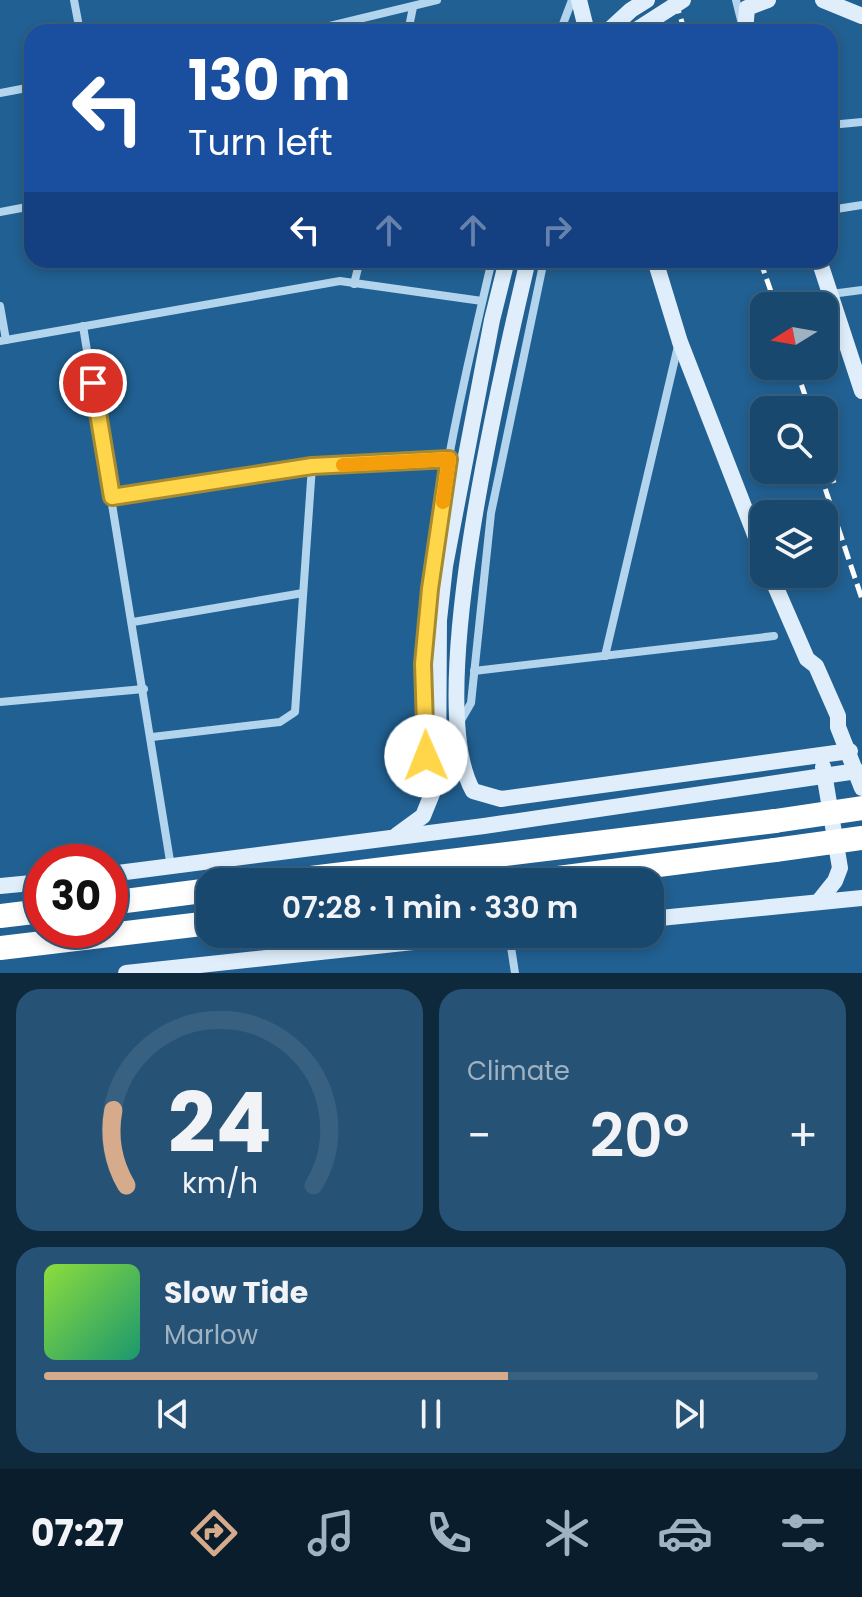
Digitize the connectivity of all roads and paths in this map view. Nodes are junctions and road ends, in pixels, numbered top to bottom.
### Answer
1 (74, 0) edge
2 (437, 0) edge
3 (572, 0) edge
4 (579, 0) edge
5 (647, 0) edge
6 (683, 0) edge
7 (736, 0) edge
8 (768, 0) edge
9 (823, 0) edge
10 (413, 7) junction
11 (862, 16) edge
12 (78, 24) edge
13 (340, 24) edge
14 (410, 24) edge
15 (563, 24) edge
16 (585, 24) edge
17 (617, 24) edge
18 (646, 24) edge
19 (743, 24) edge
20 (746, 24) edge
21 (24, 88) edge
22 (0, 93) edge
23 (862, 122) edge
24 (838, 124) edge
25 (862, 205) edge
26 (24, 208) edge
27 (838, 209) edge
28 (0, 212) edge
29 (358, 268) edge
30 (490, 268) edge
31 (505, 268) edge
32 (526, 268) edge
33 (542, 268) edge
34 (657, 268) edge
35 (822, 268) edge
36 (354, 284) junction
37 (862, 290) edge
38 (829, 292) edge
39 (838, 294) edge
40 (482, 301) junction
41 (0, 306) edge
42 (838, 319) edge
43 (83, 326) junction
44 (3, 341) edge
45 (680, 342) junction
46 (862, 391) edge
47 (449, 459) junction
48 (312, 466) junction
49 (112, 497) junction
50 (750, 522) edge
51 (776, 588) edge
52 (303, 593) junction
53 (133, 622) junction
54 (774, 636) dead end
55 (605, 656) junction
56 (474, 671) junction
57 (144, 689) junction
58 (0, 702) edge
59 (458, 725) junction
60 (152, 737) junction
61 (850, 751) junction
62 (820, 755) junction
63 (857, 771) junction
64 (825, 776) junction
65 (438, 779) junction
66 (862, 788) edge
67 (862, 808) edge
68 (393, 838) junction
69 (862, 838) edge
70 (171, 868) junction
71 (392, 868) edge
72 (636, 868) edge
73 (128, 872) edge
74 (24, 884) edge
75 (0, 886) edge
76 (196, 892) edge
77 (862, 898) edge
78 (128, 901) edge
79 (819, 901) junction
80 (24, 913) edge
81 (0, 916) edge
82 (664, 918) edge
83 (196, 925) edge
84 (0, 948) edge
85 (374, 948) edge
86 (511, 948) edge
87 (212, 968) edge
88 (126, 973) edge
89 (515, 973) edge

1 - 12 street
2 - 10 street
3 - 15 street
4 - 16 street
5 - 17 street
6 - 18 street, bridge
7 - 19 street
8 - 20 street
9 - 11 street
10 - 13 street
10 - 14 street
21 - 22 street
23 - 24 street
25 - 27 street
26 - 28 street
29 - 36 street
30 - 40 street
31 - 65 street
32 - 59 street
33 - 56 street
34 - 45 street
35 - 38 street
36 - 40 street
36 - 43 street
37 - 39 street
40 - 47 street
41 - 44 street
42 - 46 street
43 - 44 street
43 - 49 street
45 - 50 street
45 - 55 street
47 - 48 street
47 - 65 street
48 - 49 street
48 - 52 street
49 - 53 street
51 - 61 street
52 - 53 street
52 - 60 street
53 - 57 street
54 - 55 street
55 - 56 street
56 - 59 street
57 - 58 street
57 - 60 street
59 - 62 street
60 - 70 street
61 - 62 street
61 - 63 street
62 - 64 street
63 - 64 street
63 - 66 street
64 - 68 street
64 - 79 street
65 - 68 street
67 - 71 highway, bridge
68 - 70 street
69 - 72 highway, bridge
70 - 73 street
74 - 75 street
76 - 78 highway
77 - 79 street
79 - 82 street
80 - 81 highway
83 - 84 highway
85 - 87 street
86 - 89 street
87 - 88 street

